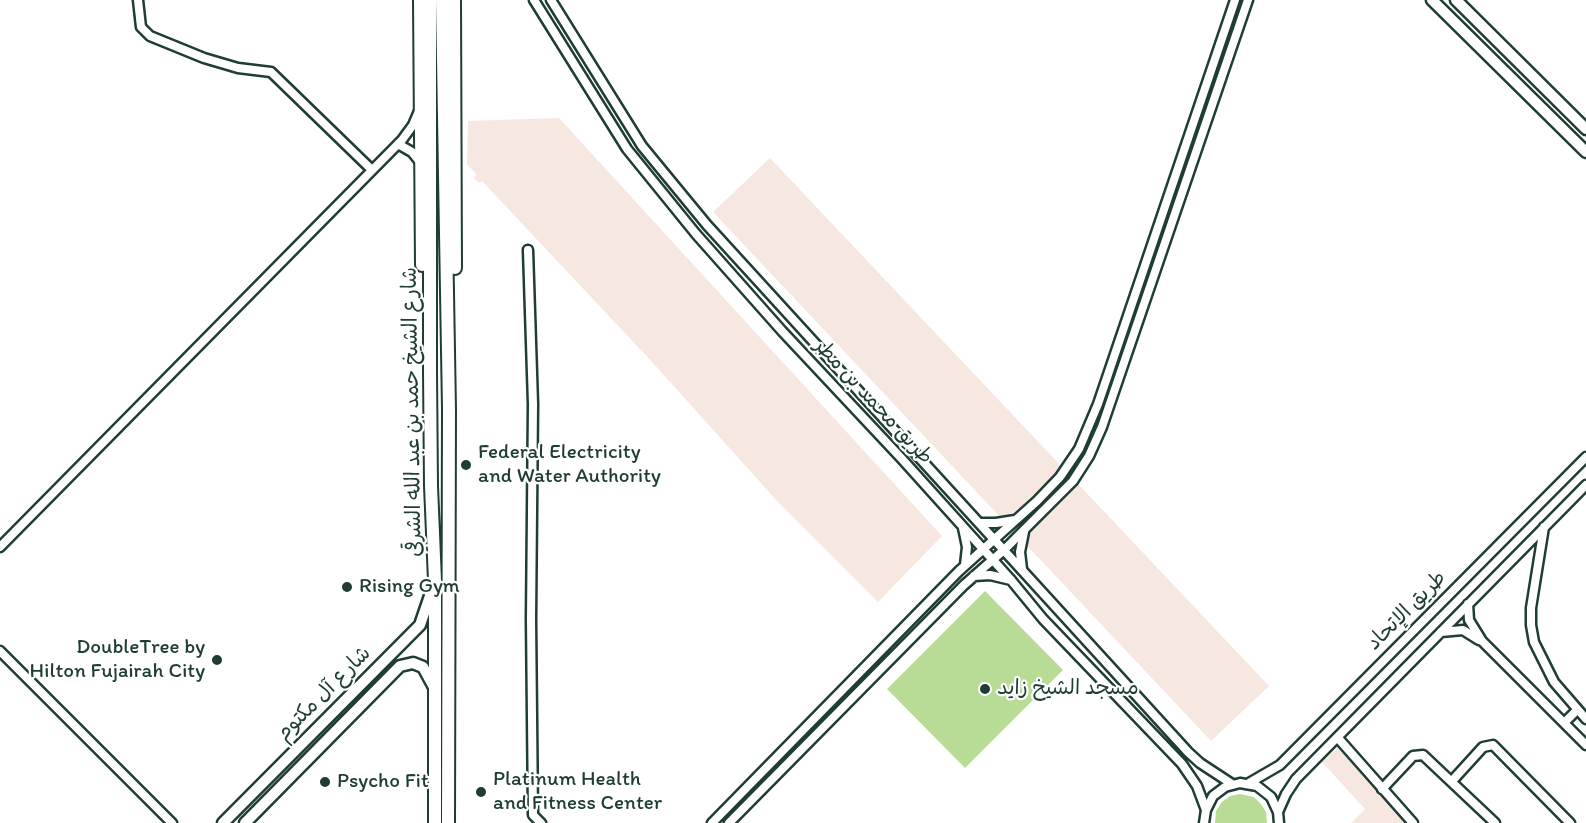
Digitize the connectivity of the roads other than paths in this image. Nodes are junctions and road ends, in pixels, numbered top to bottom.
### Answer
1 (138, 0) edge
2 (420, 0) edge
3 (430, 0) edge
4 (442, 0) edge
5 (454, 0) edge
6 (459, 0) edge
7 (534, 0) edge
8 (551, 0) edge
9 (1235, 0) edge
10 (1248, 0) edge
11 (1432, 0) edge
12 (1456, 0) edge
13 (454, 22) junction
14 (420, 106) junction
15 (1586, 129) edge
16 (398, 144) junction
17 (1586, 152) edge
18 (420, 163) junction
19 (372, 170) junction
20 (528, 250) dead end
21 (430, 371) junction
22 (449, 409) junction
23 (1586, 457) edge
24 (1586, 485) edge
25 (1018, 519) junction
26 (980, 523) junction
27 (963, 527) junction
28 (1544, 527) junction
29 (1026, 528) junction
30 (995, 539) junction
31 (0, 547) edge
32 (1005, 549) junction
33 (983, 550) junction
34 (1519, 553) junction
35 (993, 560) junction
36 (1539, 560) junction
37 (965, 566) junction
38 (1022, 570) junction
39 (974, 576) junction
40 (1011, 580) junction
41 (435, 581) junction
42 (1468, 604) junction
43 (1441, 632) junction
44 (895, 637) junction
45 (1482, 641) junction
46 (899, 650) junction
47 (0, 651) edge
48 (377, 669) junction
49 (382, 683) junction
50 (436, 690) junction
51 (1577, 710) junction
52 (1586, 718) edge
53 (1564, 723) junction
54 (1338, 738) junction
55 (1586, 745) edge
56 (785, 748) junction
57 (787, 764) junction
58 (1452, 781) junction
59 (1249, 783) junction
60 (1232, 784) junction
61 (1382, 789) junction
62 (1206, 810) junction
63 (1278, 812) junction
64 (172, 823) edge
65 (223, 823) edge
66 (245, 823) edge
67 (435, 823) edge
68 (448, 823) edge
69 (541, 823) edge
70 (712, 823) edge
71 (729, 823) edge
72 (1204, 823) edge
73 (1278, 823) edge
74 (1413, 823) edge
75 (1495, 823) edge
76 (1570, 823) edge

1 - 19 street
2 - 14 highway
3 - 21 highway, شارع الشيخ حمد بن عبد الله الشرقي
4 - 22 highway, شارع الشيخ حمد بن عبد الله الشرقي
5 - 13 highway
6 - 13 highway
7 - 27 street, طريق محمد بن مطر
8 - 26 street, طريق محمد بن مطر
9 - 25 street
10 - 29 street
11 - 17 main road
12 - 15 main road
13 - 22 highway
14 - 16 street
14 - 18 highway
16 - 18 street
16 - 19 street
18 - 21 highway
19 - 31 street
20 - 69 street
21 - 41 highway, شارع الشيخ حمد بن عبد الله الشرقي
22 - 68 highway, شارع الشيخ حمد بن عبد الله الشرقي
23 - 59 street, طريق اﻹتحاد
24 - 28 street, طريق اﻹتحاد
25 - 26 street
25 - 30 street
26 - 30 street, طريق محمد بن مطر
27 - 33 street, طريق محمد بن مطر
27 - 37 street
28 - 34 street, طريق اﻹتحاد
28 - 36 street
29 - 32 street
29 - 38 street
30 - 32 street, طريق محمد بن مطر
30 - 33 street
32 - 35 street
32 - 38 street, طريق محمد بن مطر
33 - 35 street, طريق محمد بن مطر
33 - 37 street
34 - 36 street
34 - 42 street, طريق اﻹتحاد
35 - 39 street
35 - 40 street, طريق محمد بن مطر
36 - 51 street
37 - 44 street
38 - 60 street, طريق محمد بن مطر
39 - 40 street
39 - 46 street
40 - 62 street, طريق محمد بن مطر
41 - 48 main road, شارع آل مكتوم
41 - 50 highway, شارع الشيخ حمد بن عبد الله الشرقي
42 - 43 street, طريق اﻹتحاد
42 - 45 street
43 - 45 street
43 - 54 street, طريق اﻹتحاد
44 - 46 street
44 - 56 street
45 - 53 street
46 - 57 street
47 - 64 street
48 - 49 main road
48 - 65 main road, شارع آل مكتوم
49 - 50 main road, شارع آل مكتوم
49 - 66 main road, شارع آل مكتوم
50 - 67 highway, شارع الشيخ حمد بن عبد الله الشرقي
51 - 52 street
51 - 53 street
53 - 55 street
54 - 61 street
54 - 63 street, طريق اﻹتحاد
56 - 57 street
56 - 70 street
57 - 71 street
58 - 61 street
58 - 75 street
58 - 76 street
59 - 60 street
59 - 63 street
60 - 62 street
61 - 74 street
62 - 72 street
63 - 73 street

